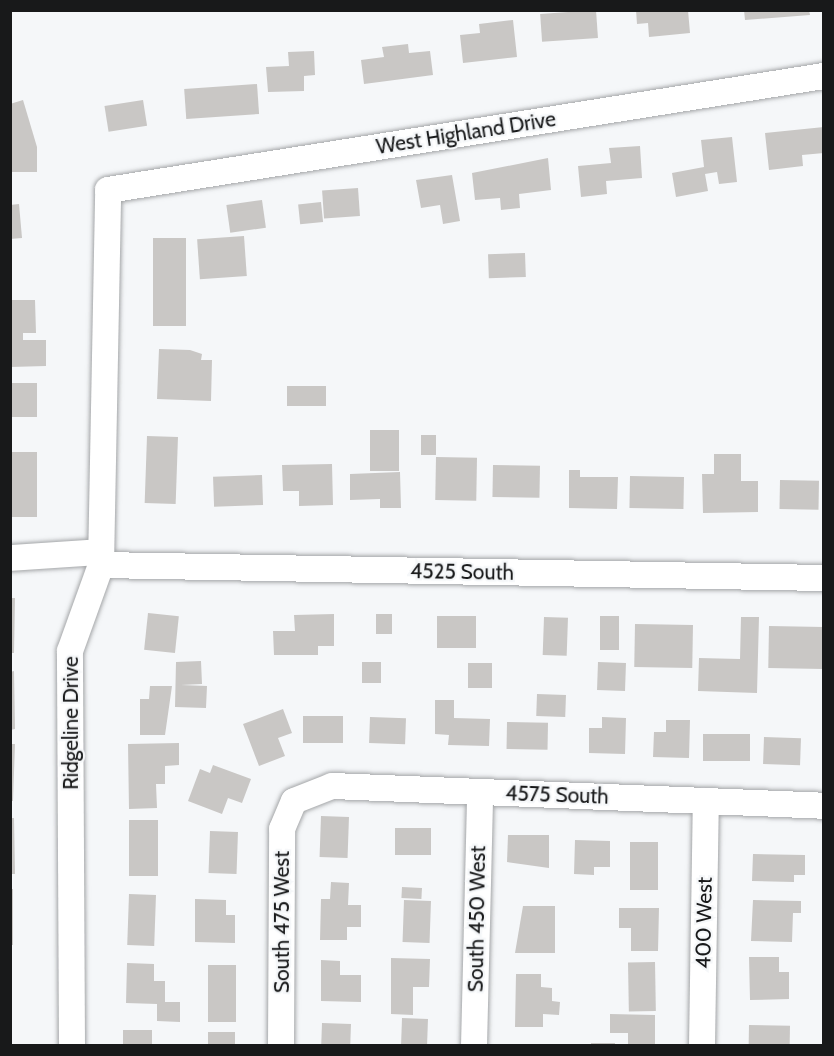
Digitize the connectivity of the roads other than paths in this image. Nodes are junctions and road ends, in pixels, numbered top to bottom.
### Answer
1 (824, 76) edge
2 (108, 190) joint
3 (10, 558) edge
4 (101, 559) junction
5 (824, 578) edge
6 (480, 792) junction
7 (294, 801) joint
8 (706, 801) junction
9 (824, 806) edge
10 (72, 1046) edge
11 (281, 1046) edge
12 (474, 1046) edge
13 (702, 1046) edge

1 - 2 street, West Highland Drive
2 - 4 street, Ridgeline Drive
3 - 4 street, 4525 South
4 - 5 street, 4525 South
4 - 10 street, Ridgeline Drive
6 - 7 street, 4575 South
6 - 8 street, 4575 South
6 - 12 street, South 450 West
7 - 11 street, South 475 West
8 - 9 street, 4575 South
8 - 13 street, 400 West

